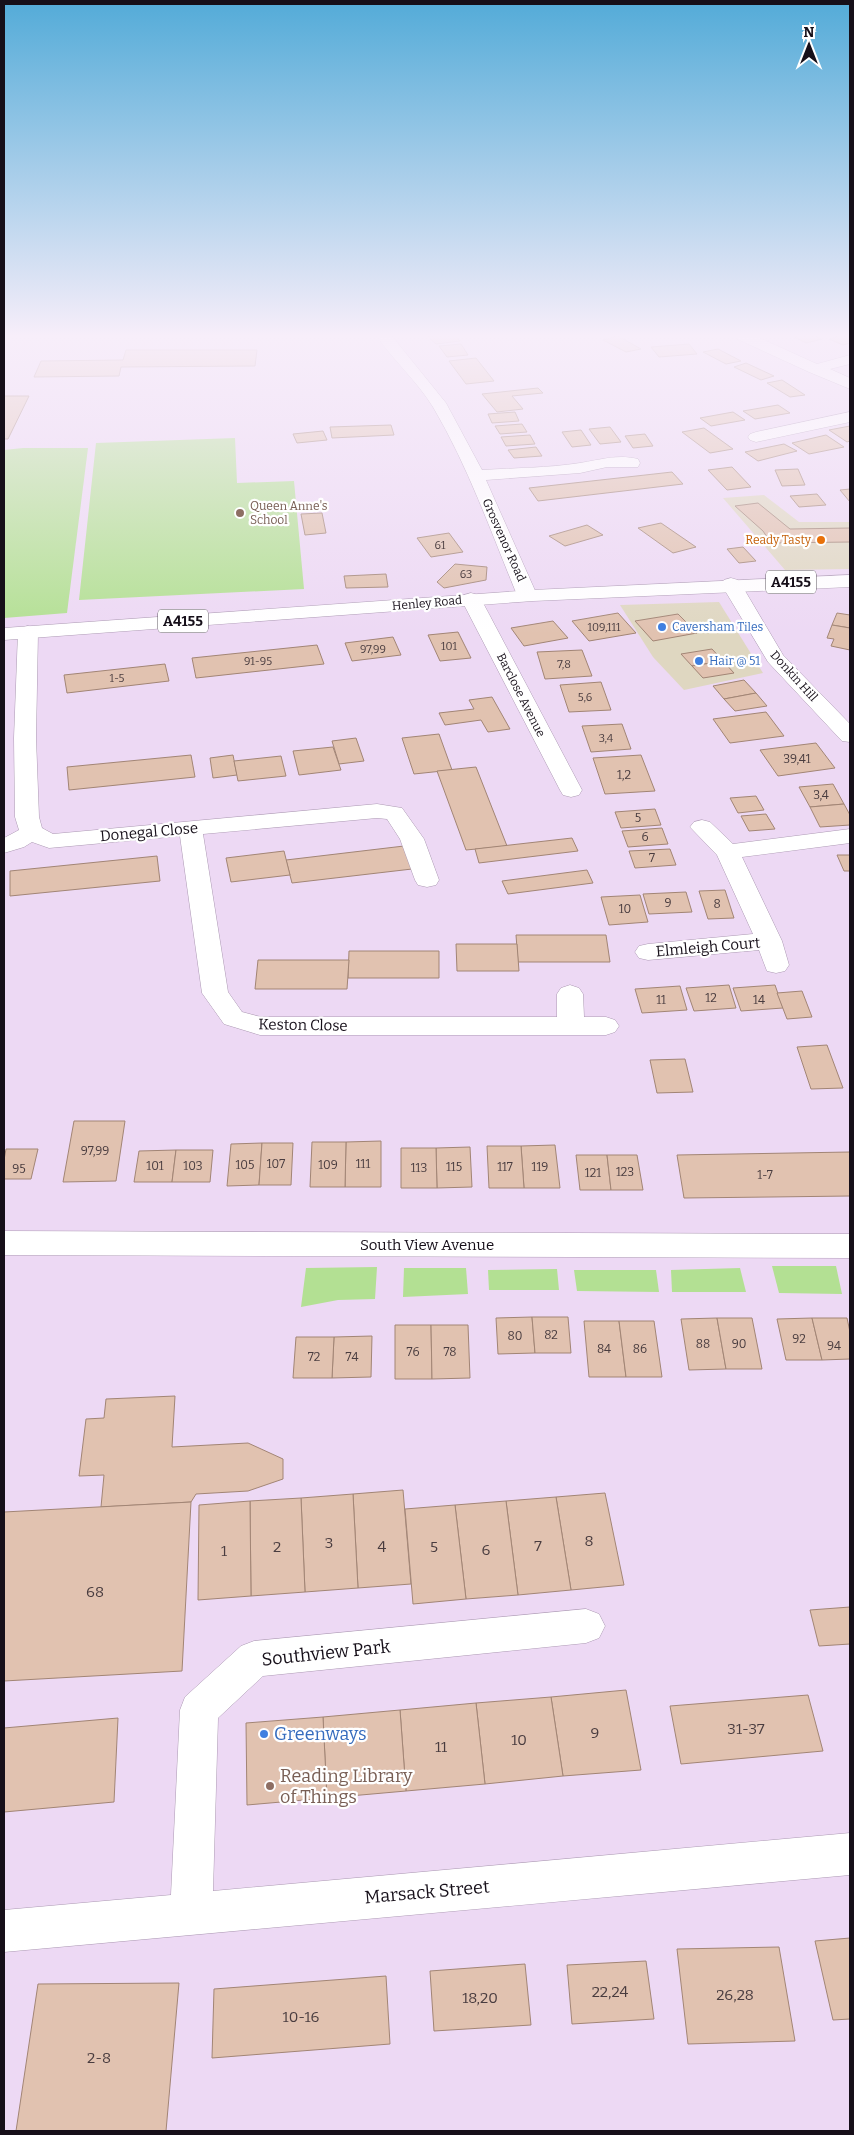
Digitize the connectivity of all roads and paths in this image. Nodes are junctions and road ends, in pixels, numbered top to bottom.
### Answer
1 (454, 435) edge
2 (768, 435) edge
3 (756, 437) dead end
4 (632, 462) dead end
5 (476, 476) junction
6 (850, 581) edge
7 (731, 584) junction
8 (527, 595) junction
9 (471, 599) junction
10 (28, 632) junction
11 (4, 634) edge
12 (850, 736) edge
13 (571, 790) dead end
14 (702, 827) dead end
15 (190, 828) junction
16 (30, 832) junction
17 (850, 836) edge
18 (4, 846) edge
19 (728, 852) junction
20 (427, 880) dead end
21 (648, 952) dead end
22 (570, 994) dead end
23 (571, 1026) junction
24 (606, 1026) dead end
25 (4, 1243) edge
26 (850, 1246) edge
27 (586, 1626) dead end
28 (850, 1854) edge
29 (191, 1914) junction
30 (4, 1931) edge

1 - 5 street, Grosvenor Road
2 - 3 street
4 - 5 street
5 - 8 street, Grosvenor Road
6 - 7 street, Henley Road / A4155
7 - 8 street, Henley Road / A4155
7 - 12 street, Donkin Hill
8 - 9 street, Henley Road / A4155
9 - 10 street, Henley Road / A4155
9 - 13 street, Barclose Avenue
10 - 11 street, Henley Road / A4155
10 - 16 street
14 - 19 street, Elmleigh Court
15 - 16 street, Donegal Close
15 - 20 street, Donegal Close
15 - 23 street, Keston Close
16 - 18 street
17 - 19 street
19 - 21 street, Elmleigh Court
22 - 23 street
23 - 24 street, Keston Close
25 - 26 street, South View Avenue
27 - 29 street, Southview Park
28 - 29 street, Marsack Street
29 - 30 street, Marsack Street

